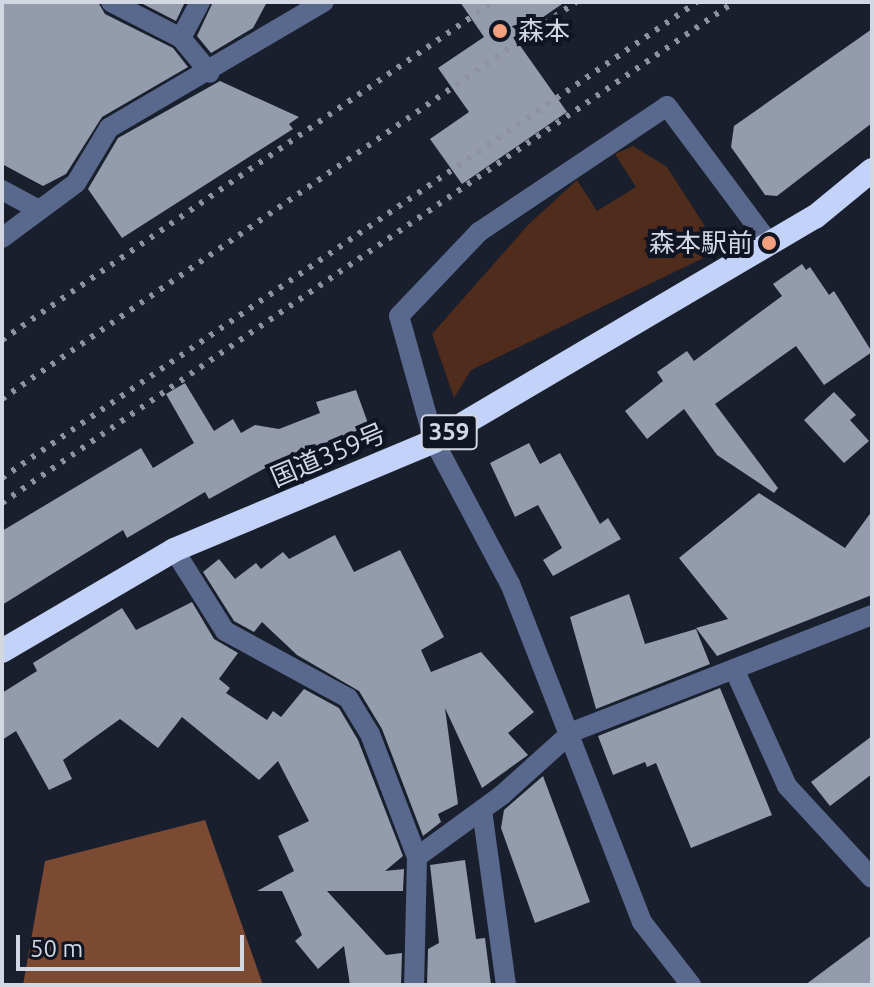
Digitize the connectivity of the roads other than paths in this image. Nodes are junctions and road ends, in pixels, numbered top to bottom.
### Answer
1 (111, 2) edge
2 (200, 2) edge
3 (324, 2) edge
4 (181, 38) junction
5 (210, 73) junction
6 (872, 170) edge
7 (2, 190) edge
8 (39, 210) junction
9 (2, 238) edge
10 (769, 243) junction
11 (434, 441) junction
12 (174, 550) junction
13 (872, 615) edge
14 (2, 651) edge
15 (734, 669) junction
16 (572, 732) junction
17 (482, 810) junction
18 (417, 857) junction
19 (872, 878) edge
20 (414, 985) edge
21 (506, 985) edge
22 (691, 985) edge

1 - 4 street
2 - 4 street
3 - 5 street
4 - 5 street
5 - 8 street
6 - 10 highway, 国道359号 / 359
7 - 8 street
8 - 9 street
10 - 11 highway, 国道359号 / 359
10 - 11 street
11 - 12 highway, 国道359号 / 359
11 - 16 street
12 - 14 highway, 国道359号 / 359
12 - 18 street
13 - 15 street
15 - 16 street
15 - 19 street
16 - 17 street
16 - 22 street
17 - 18 street
17 - 21 street
18 - 20 street

